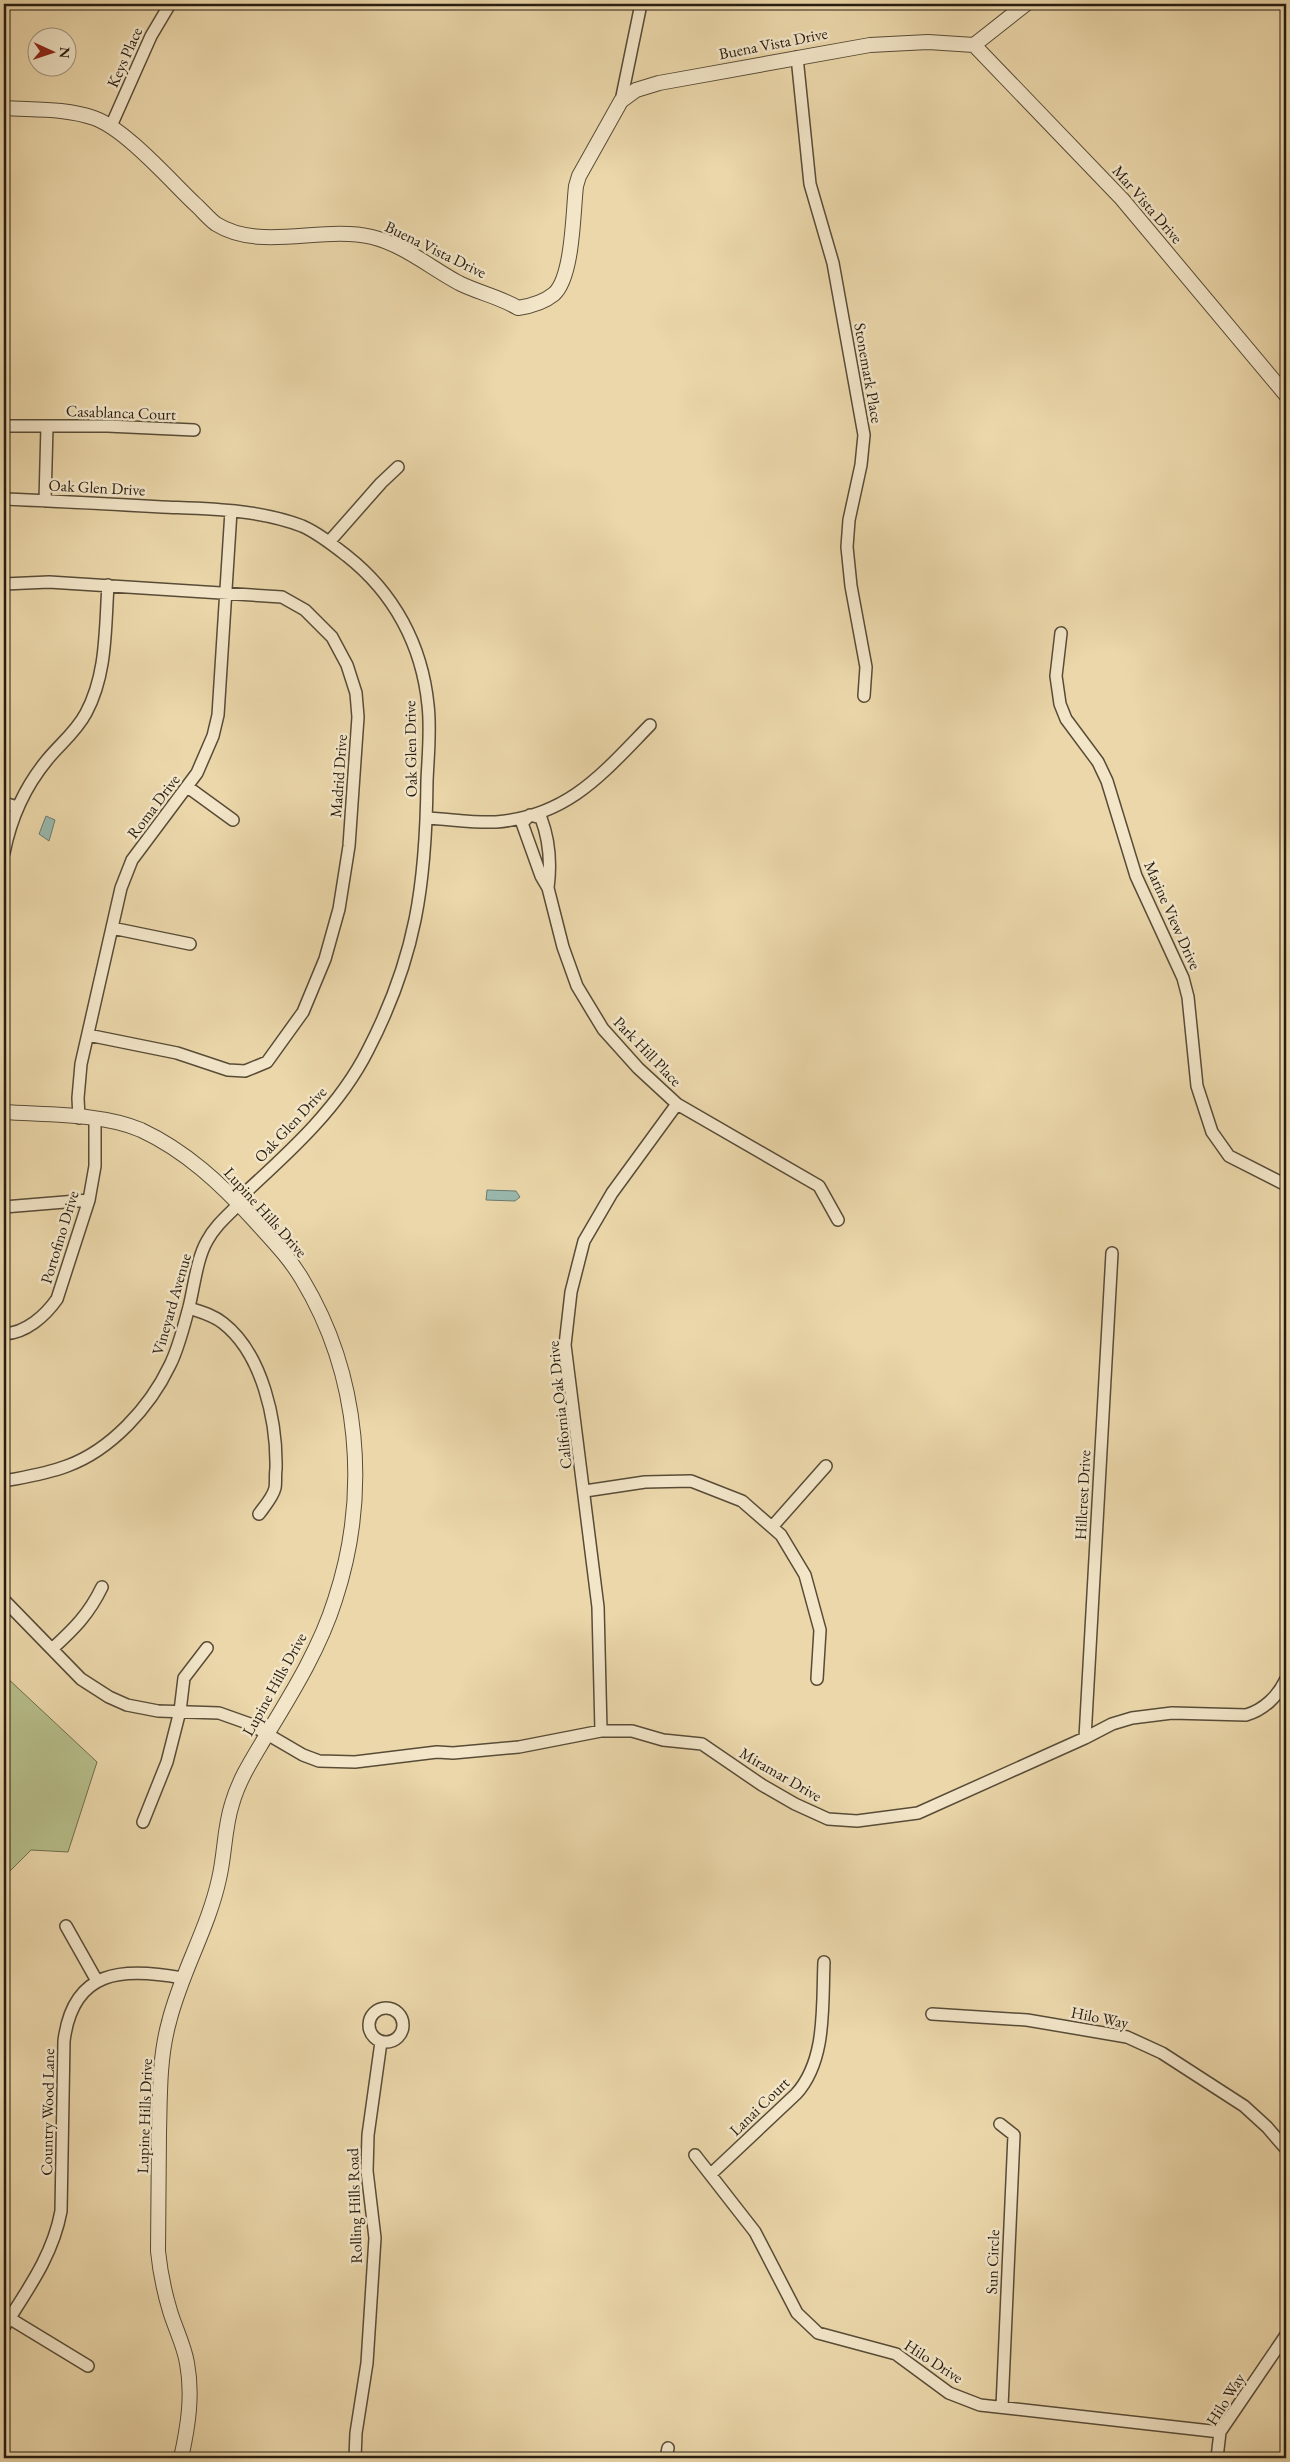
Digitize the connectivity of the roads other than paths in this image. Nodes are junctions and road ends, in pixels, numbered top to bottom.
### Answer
1 (170, 4) edge
2 (641, 4) edge
3 (1026, 4) edge
4 (974, 45) junction
5 (797, 57) junction
6 (620, 101) junction
7 (4, 108) edge
8 (111, 126) junction
9 (1286, 395) edge
10 (4, 426) edge
11 (47, 426) junction
12 (194, 430) dead end
13 (398, 467) dead end
14 (4, 499) edge
15 (45, 501) junction
16 (231, 510) junction
17 (329, 542) junction
18 (4, 584) edge
19 (108, 585) junction
20 (226, 592) junction
21 (1061, 633) dead end
22 (864, 696) dead end
23 (650, 725) dead end
24 (189, 788) junction
25 (4, 803) edge
26 (17, 807) junction
27 (536, 816) junction
28 (427, 818) junction
29 (232, 820) dead end
30 (4, 853) edge
31 (548, 888) junction
32 (112, 928) junction
33 (190, 944) dead end
34 (88, 1035) junction
35 (677, 1104) junction
36 (4, 1112) edge
37 (79, 1118) junction
38 (95, 1119) junction
39 (1286, 1185) edge
40 (89, 1200) junction
41 (238, 1203) junction
42 (4, 1207) edge
43 (838, 1220) dead end
44 (1112, 1253) dead end
45 (189, 1308) junction
46 (4, 1334) edge
47 (826, 1466) dead end
48 (4, 1481) edge
49 (585, 1491) junction
50 (259, 1514) dead end
51 (772, 1527) junction
52 (102, 1587) dead end
53 (4, 1600) edge
54 (207, 1648) dead end
55 (52, 1649) junction
56 (1286, 1678) edge
57 (818, 1679) dead end
58 (180, 1711) junction
59 (601, 1731) junction
60 (267, 1734) junction
61 (1085, 1738) junction
62 (143, 1822) dead end
63 (66, 1926) dead end
64 (824, 1962) dead end
65 (182, 1978) junction
66 (97, 1981) junction
67 (932, 2014) dead end
68 (382, 2042) dead end
69 (1000, 2124) dead end
70 (1286, 2150) edge
71 (695, 2155) dead end
72 (711, 2174) junction
73 (7, 2322) edge
74 (1286, 2335) edge
75 (88, 2366) dead end
76 (1002, 2407) junction
77 (1220, 2432) junction
78 (181, 2458) edge
79 (355, 2458) edge
80 (1217, 2458) edge

1 - 8 street, Keys Place
2 - 6 street
3 - 4 street
4 - 5 street, Buena Vista Drive
4 - 9 street, Mar Vista Drive
5 - 6 street, Buena Vista Drive
5 - 22 street, Stonemark Place
6 - 8 street, Buena Vista Drive
7 - 8 street, Buena Vista Drive
10 - 11 street, Casablanca Court
11 - 12 street, Casablanca Court
11 - 15 street, Casablanca Court
13 - 17 street
14 - 15 street, Oak Glen Drive
15 - 16 street, Oak Glen Drive
16 - 17 street, Oak Glen Drive
16 - 20 street, Roma Drive
17 - 28 street, Oak Glen Drive
18 - 19 street, Madrid Drive
19 - 20 street, Madrid Drive
19 - 26 street
20 - 24 street, Roma Drive
20 - 34 street, Madrid Drive
21 - 39 street, Marine View Drive
23 - 27 street
24 - 29 street
24 - 32 street, Roma Drive
25 - 26 street
26 - 30 street
27 - 28 street
27 - 31 street
27 - 31 street, Park Hill Place
28 - 41 street, Oak Glen Drive
31 - 35 street, Park Hill Place
32 - 33 street
32 - 34 street, Roma Drive
34 - 37 street, Roma Drive
35 - 43 street, Park Hill Place
35 - 49 street, California Oak Drive
36 - 37 street, Lupine Hills Drive
37 - 38 street, Lupine Hills Drive
38 - 40 street, Portofino Drive
38 - 41 street, Lupine Hills Drive
40 - 42 street
40 - 46 street, Portofino Drive
41 - 45 street, Vineyard Avenue
41 - 60 street, Lupine Hills Drive
44 - 61 street, Hillcrest Drive
45 - 48 street, Vineyard Avenue
45 - 50 street
47 - 51 street
49 - 51 street
49 - 59 street, California Oak Drive
51 - 57 street
52 - 55 street
53 - 55 street
54 - 58 street
55 - 58 street
56 - 61 street, Miramar Drive
58 - 60 street
58 - 62 street
59 - 60 street, Miramar Drive
59 - 61 street, Miramar Drive
60 - 65 street, Lupine Hills Drive
63 - 66 street
64 - 72 street, Lanai Court
65 - 66 street, Country Wood Lane
65 - 78 street, Lupine Hills Drive
66 - 73 street, Country Wood Lane
67 - 70 street, Hilo Way
68 - 79 street, Rolling Hills Road
69 - 76 street, Sun Circle
71 - 72 street, Hilo Drive
72 - 76 street, Hilo Drive
73 - 75 street
74 - 77 street, Hilo Way
76 - 77 street, Hilo Drive
77 - 80 street, Hilo Way

